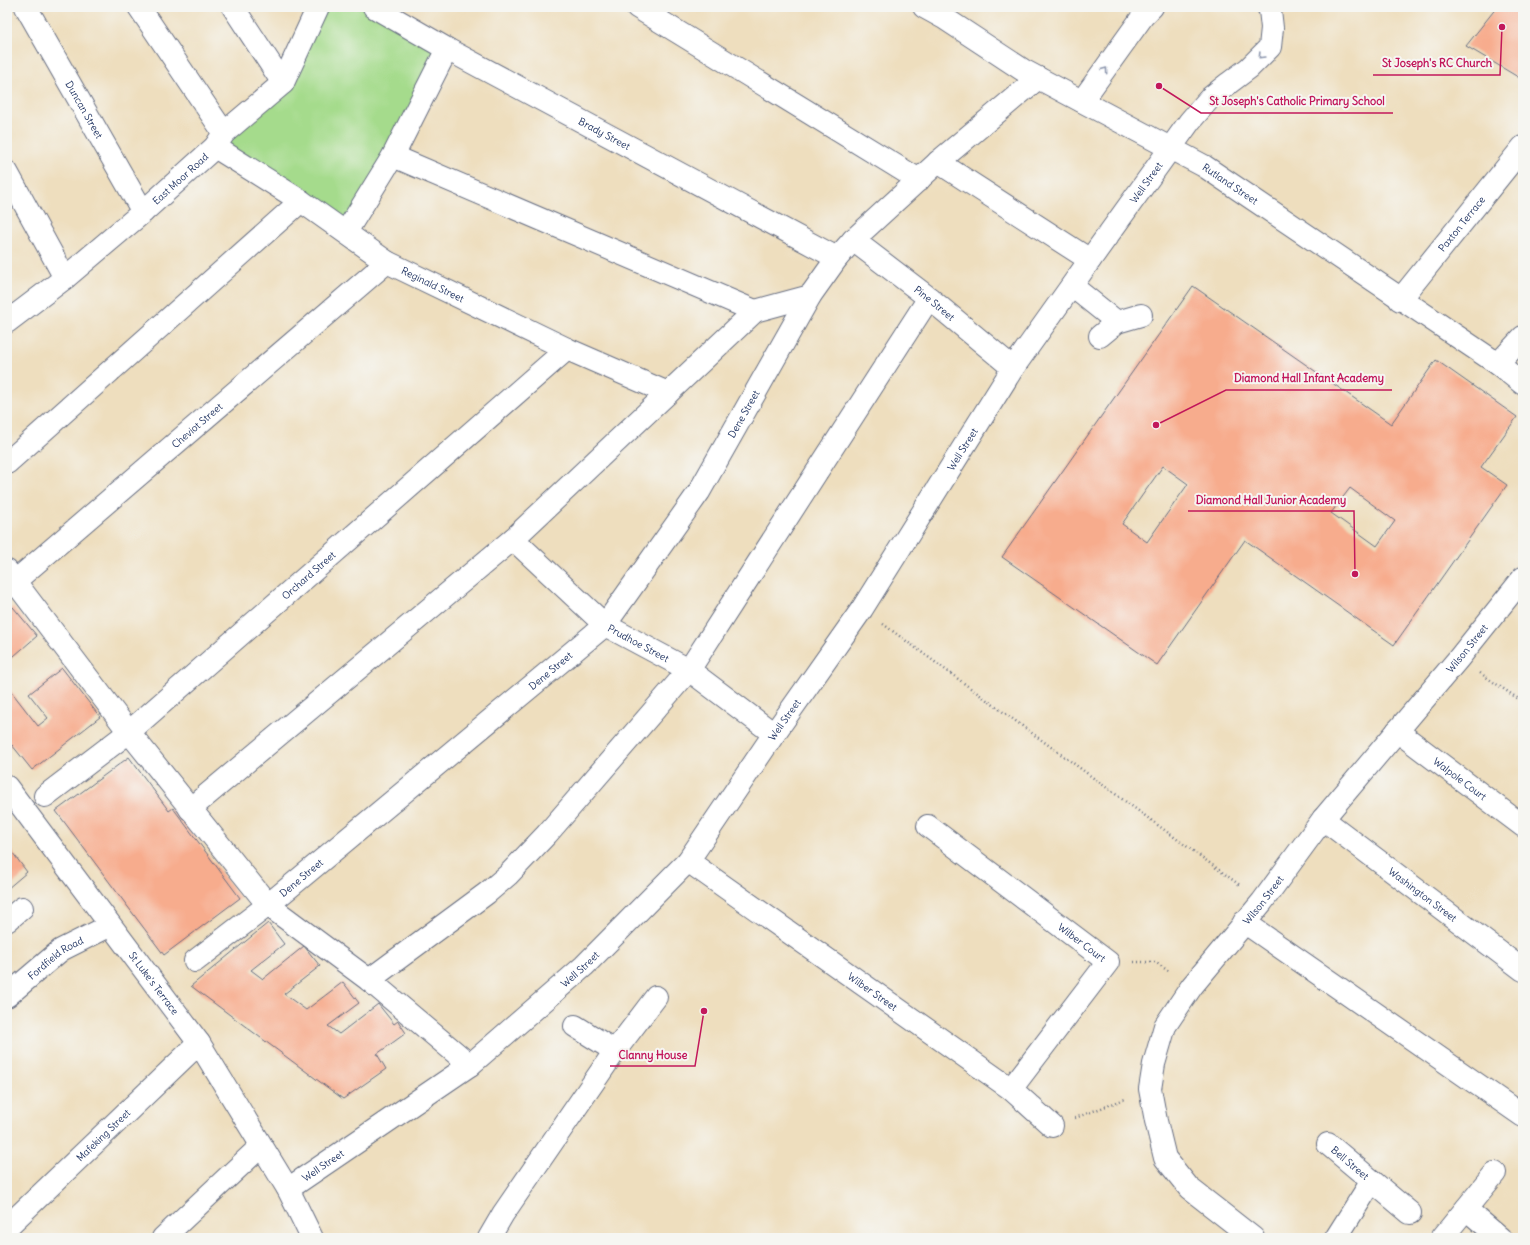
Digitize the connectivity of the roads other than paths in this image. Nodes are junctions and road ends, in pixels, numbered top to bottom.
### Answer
1 (26, 7) edge
2 (139, 7) edge
3 (233, 7) edge
4 (318, 7) edge
5 (374, 7) edge
6 (638, 7) edge
7 (924, 7) edge
8 (1152, 7) edge
9 (1268, 7) edge
10 (447, 49) junction
11 (1038, 78) junction
12 (283, 83) junction
13 (1082, 101) junction
14 (220, 140) junction
15 (1170, 147) junction
16 (1523, 147) edge
17 (393, 156) junction
18 (938, 162) junction
19 (7, 172) edge
20 (919, 180) junction
21 (300, 201) junction
22 (143, 212) junction
23 (346, 232) junction
24 (853, 240) junction
25 (837, 258) junction
26 (1090, 260) junction
27 (387, 262) junction
28 (64, 278) junction
29 (1072, 286) junction
30 (810, 296) junction
31 (929, 298) junction
32 (1400, 300) junction
33 (755, 311) junction
34 (1141, 315) dead end
35 (7, 322) edge
36 (1117, 322) junction
37 (1100, 336) dead end
38 (1523, 337) edge
39 (566, 349) junction
40 (1498, 364) junction
41 (1013, 368) junction
42 (1523, 384) edge
43 (668, 393) junction
44 (7, 463) edge
45 (513, 539) junction
46 (1523, 578) edge
47 (10, 580) edge
48 (605, 625) junction
49 (689, 670) junction
50 (1397, 731) junction
51 (129, 732) junction
52 (774, 734) junction
53 (7, 787) edge
54 (45, 796) dead end
55 (190, 809) junction
56 (1323, 819) junction
57 (928, 826) dead end
58 (1523, 826) edge
59 (688, 861) junction
60 (268, 905) junction
61 (1244, 922) junction
62 (109, 926) junction
63 (195, 961) dead end
64 (1523, 970) edge
65 (369, 980) junction
66 (7, 996) edge
67 (656, 997) dead end
68 (575, 1026) dead end
69 (199, 1043) junction
70 (615, 1051) junction
71 (470, 1065) junction
72 (1011, 1089) junction
73 (1523, 1116) edge
74 (1052, 1126) road end
75 (1328, 1144) dead end
76 (261, 1146) junction
77 (1495, 1173) dead end
78 (1372, 1181) junction
79 (288, 1188) junction
80 (1466, 1209) junction
81 (1410, 1213) dead end
82 (7, 1227) edge
83 (163, 1238) edge
84 (312, 1238) edge
85 (489, 1238) edge
86 (1253, 1238) edge
87 (1336, 1238) edge
88 (1442, 1238) edge
89 (1500, 1238) edge

1 - 22 street, Duncan Street
2 - 14 street
3 - 12 street
4 - 12 street, East Moor Road
5 - 10 street, Brady Street
6 - 20 street
7 - 11 street, Rutland Street
13 -> 8 street
9 -> 15 street, Well Street
10 - 17 street
10 - 25 street, Brady Street
11 - 13 street, Rutland Street
11 - 18 street, Dene Street
12 - 14 street, East Moor Road
13 - 15 street, Rutland Street
14 - 21 street, Reginald Street
14 - 22 street, East Moor Road
15 - 26 street, Well Street
15 - 32 street, Rutland Street
16 - 32 street, Paxton Terrace
17 - 23 street
17 - 33 street
18 - 20 street, Dene Street
18 - 26 street
19 - 28 street
20 - 24 street, Dene Street
21 - 23 street, Reginald Street
21 - 44 street
22 - 28 street, East Moor Road
23 - 27 street, Reginald Street
24 - 25 street, Dene Street
24 - 31 street, Pine Street
25 - 30 street, Dene Street
26 - 29 street, Well Street
27 - 39 street, Reginald Street
27 - 47 street, Cheviot Street
28 - 35 street, East Moor Road
29 - 36 street
29 - 41 street, Well Street
30 - 33 street
30 - 48 street, Dene Street
31 - 41 street, Pine Street
31 - 49 street
32 - 40 street, Rutland Street
33 - 43 street
34 - 36 street
36 - 37 street
38 - 40 street
39 - 43 street, Reginald Street
39 - 51 street, Orchard Street
40 - 42 street, Rutland Street
41 - 52 street, Well Street
43 - 45 street
45 - 48 street, Prudhoe Street
45 - 55 street
46 - 50 street, Wilson Street
47 - 51 street
48 - 49 street, Prudhoe Street
48 - 60 street, Dene Street
49 - 52 street, Prudhoe Street
49 - 65 street
50 - 56 street, Wilson Street
50 - 58 street, Walpole Court
51 - 54 street, Orchard Street
51 - 55 street
52 - 59 street, Well Street
53 - 62 street, St Luke's Terrace
55 - 60 street
56 - 61 street, Wilson Street
56 - 64 street, Washington Street
57 - 72 street, Wilber Court
59 - 71 street, Well Street
59 - 72 street, Wilber Street
60 - 63 street, Dene Street
60 - 65 street
61 - 73 street
61 - 86 street, Wilson Street
62 - 66 street, Fordfield Road
62 - 69 street, St Luke's Terrace
65 - 71 street
67 - 70 street
68 - 70 street
69 - 76 street, St Luke's Terrace
69 - 82 street, Mafeking Street
70 - 85 street
71 - 79 street, Well Street
72 - 74 street, Wilber Street
75 - 78 street, Bell Street
76 - 79 street, St Luke's Terrace
76 - 83 street
77 - 80 street
78 - 81 street, Bell Street
78 - 87 street, Bell Street
79 - 84 street, St Luke's Terrace
80 - 88 street
80 - 89 street

